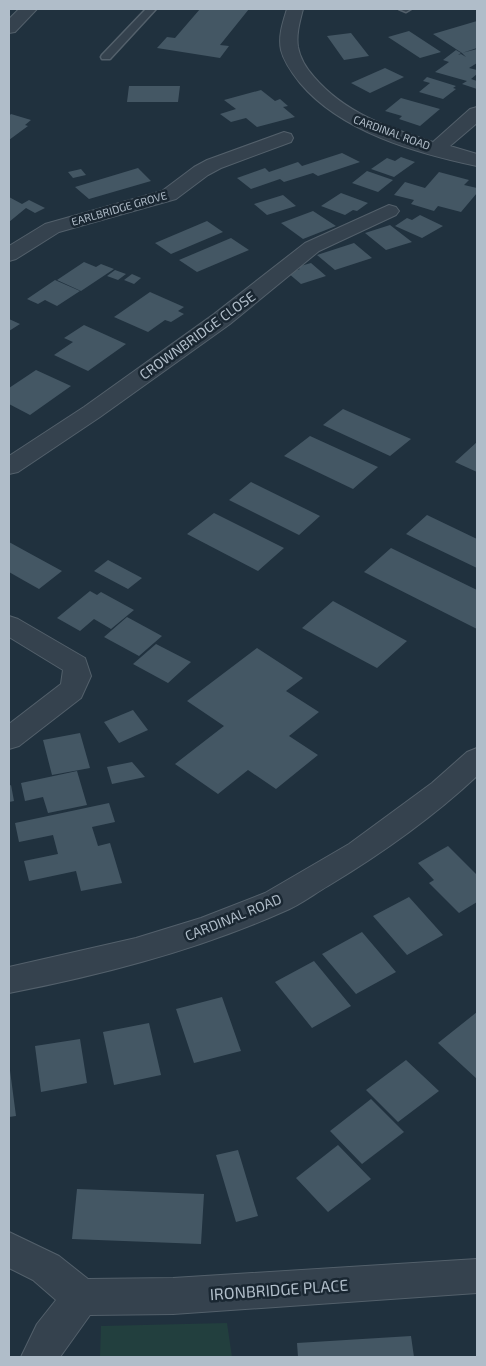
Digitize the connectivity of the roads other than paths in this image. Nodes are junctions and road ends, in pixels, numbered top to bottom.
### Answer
1 (29, 9) edge
2 (151, 9) edge
3 (295, 9) edge
4 (9, 28) edge
5 (106, 57) dead end
6 (477, 113) edge
7 (284, 138) dead end
8 (437, 148) junction
9 (477, 160) edge
10 (389, 210) dead end
11 (9, 255) edge
12 (9, 468) edge
13 (9, 625) edge
14 (9, 739) edge
15 (477, 759) edge
16 (9, 980) edge
17 (9, 1249) edge
18 (477, 1276) edge
19 (81, 1296) junction
20 (40, 1357) edge

1 - 4 street
2 - 5 lane
3 - 8 street, CARDINAL ROAD
6 - 8 street
7 - 11 street, EARLBRIDGE GROVE
8 - 9 street, CARDINAL ROAD
10 - 12 street, CROWNBRIDGE CLOSE
13 - 14 street
15 - 16 street, CARDINAL ROAD
17 - 19 street
18 - 19 street, IRONBRIDGE PLACE
19 - 20 street

